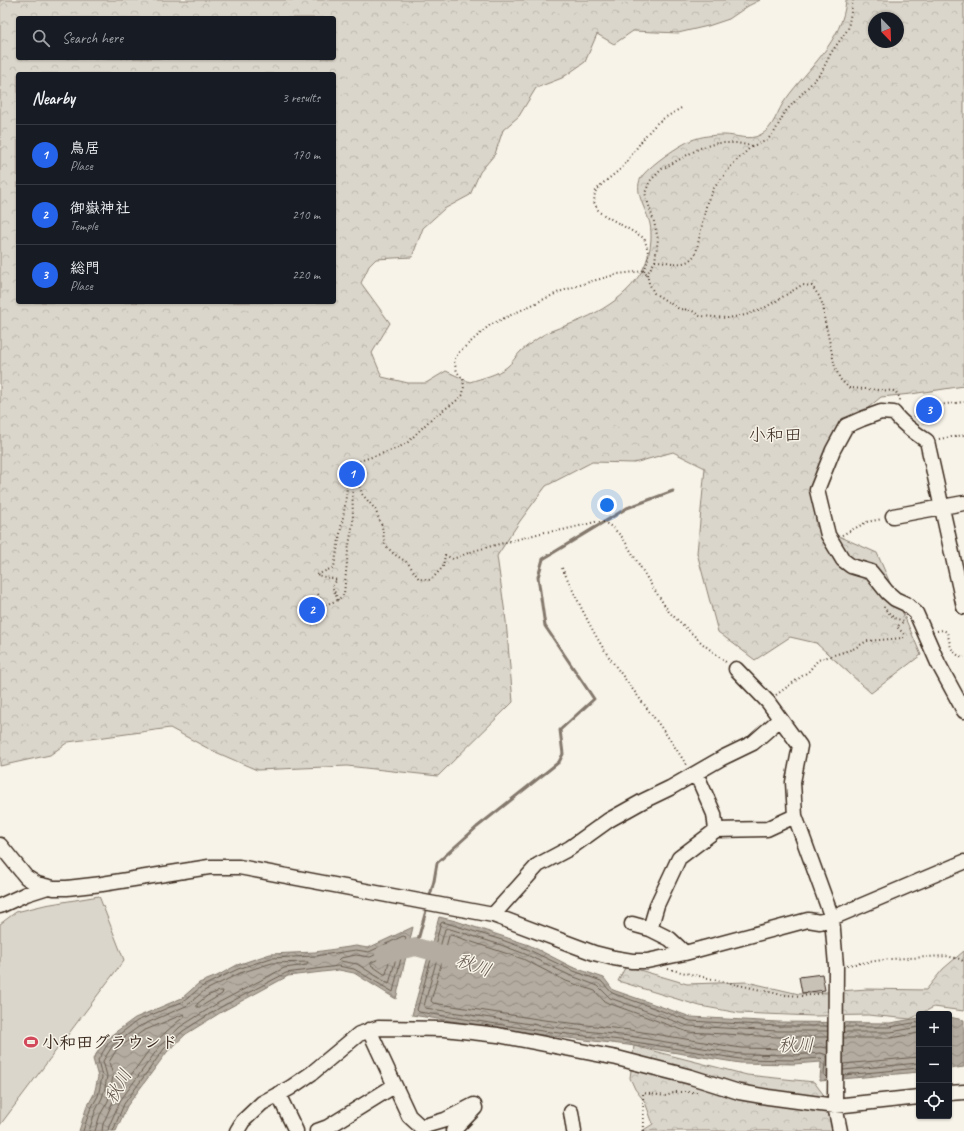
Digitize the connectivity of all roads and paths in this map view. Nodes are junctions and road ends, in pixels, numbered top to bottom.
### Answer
1 (853, 0) edge
2 (683, 107) dead end
3 (752, 146) junction
4 (655, 261) junction
5 (644, 271) junction
6 (647, 274) junction
7 (964, 402) edge
8 (896, 416) junction
9 (964, 435) edge
10 (931, 440) junction
11 (351, 464) junction
12 (352, 468) junction
13 (964, 503) edge
14 (943, 508) junction
15 (893, 516) joint
16 (834, 548) junction
17 (562, 568) dead end
18 (318, 594) dead end
19 (895, 599) junction
20 (338, 600) junction
21 (324, 606) junction
22 (964, 607) edge
23 (314, 609) dead end
24 (925, 634) junction
25 (964, 657) edge
26 (736, 669) joint
27 (768, 702) junction
28 (964, 711) edge
29 (780, 719) junction
30 (692, 776) junction
31 (795, 816) junction
32 (716, 830) junction
33 (0, 845) edge
34 (964, 862) edge
35 (48, 887) junction
36 (0, 906) edge
37 (493, 915) junction
38 (632, 924) dead end
39 (650, 929) junction
40 (686, 953) junction
41 (647, 961) junction
42 (964, 962) edge
43 (836, 966) junction
44 (836, 991) junction
45 (369, 1030) junction
46 (394, 1086) junction
47 (703, 1092) dead end
48 (964, 1092) edge
49 (952, 1093) edge
50 (278, 1094) junction
51 (916, 1096) edge
52 (835, 1103) junction
53 (571, 1112) dead end
54 (237, 1131) edge
55 (296, 1131) edge
56 (317, 1131) edge
57 (453, 1131) edge
58 (574, 1131) edge
59 (644, 1131) edge
60 (840, 1131) edge

1 - 3 path
2 - 5 path
3 - 4 path
3 - 4 path
4 - 6 path
5 - 6 path
5 - 11 path
6 - 8 path
7 - 8 path
8 - 10 street
8 - 16 street
9 - 10 path
10 - 14 street
11 - 12 path
11 - 20 path
12 - 20 path
12 - 26 path
13 - 14 street
14 - 15 street
14 - 22 street
15 - 16 path
16 - 19 street
17 - 30 path
18 - 21 path
19 - 24 street
19 - 27 path
20 - 21 path
21 - 23 path
24 - 25 path
24 - 28 street
26 - 27 street
27 - 29 street
29 - 30 street
29 - 31 street
30 - 32 street
30 - 37 street
31 - 32 street
31 - 34 street
32 - 39 street
33 - 35 street
35 - 36 street
35 - 37 street
37 - 41 street
38 - 39 street
39 - 40 street
40 - 41 street
40 - 43 street
41 - 44 path
42 - 43 path
43 - 44 street
44 - 52 street
45 - 46 street
45 - 50 street
45 - 52 street
46 - 56 street
46 - 57 street
47 - 59 path
48 - 49 street
50 - 54 street
50 - 55 street
51 - 52 street
52 - 60 street
53 - 58 street

